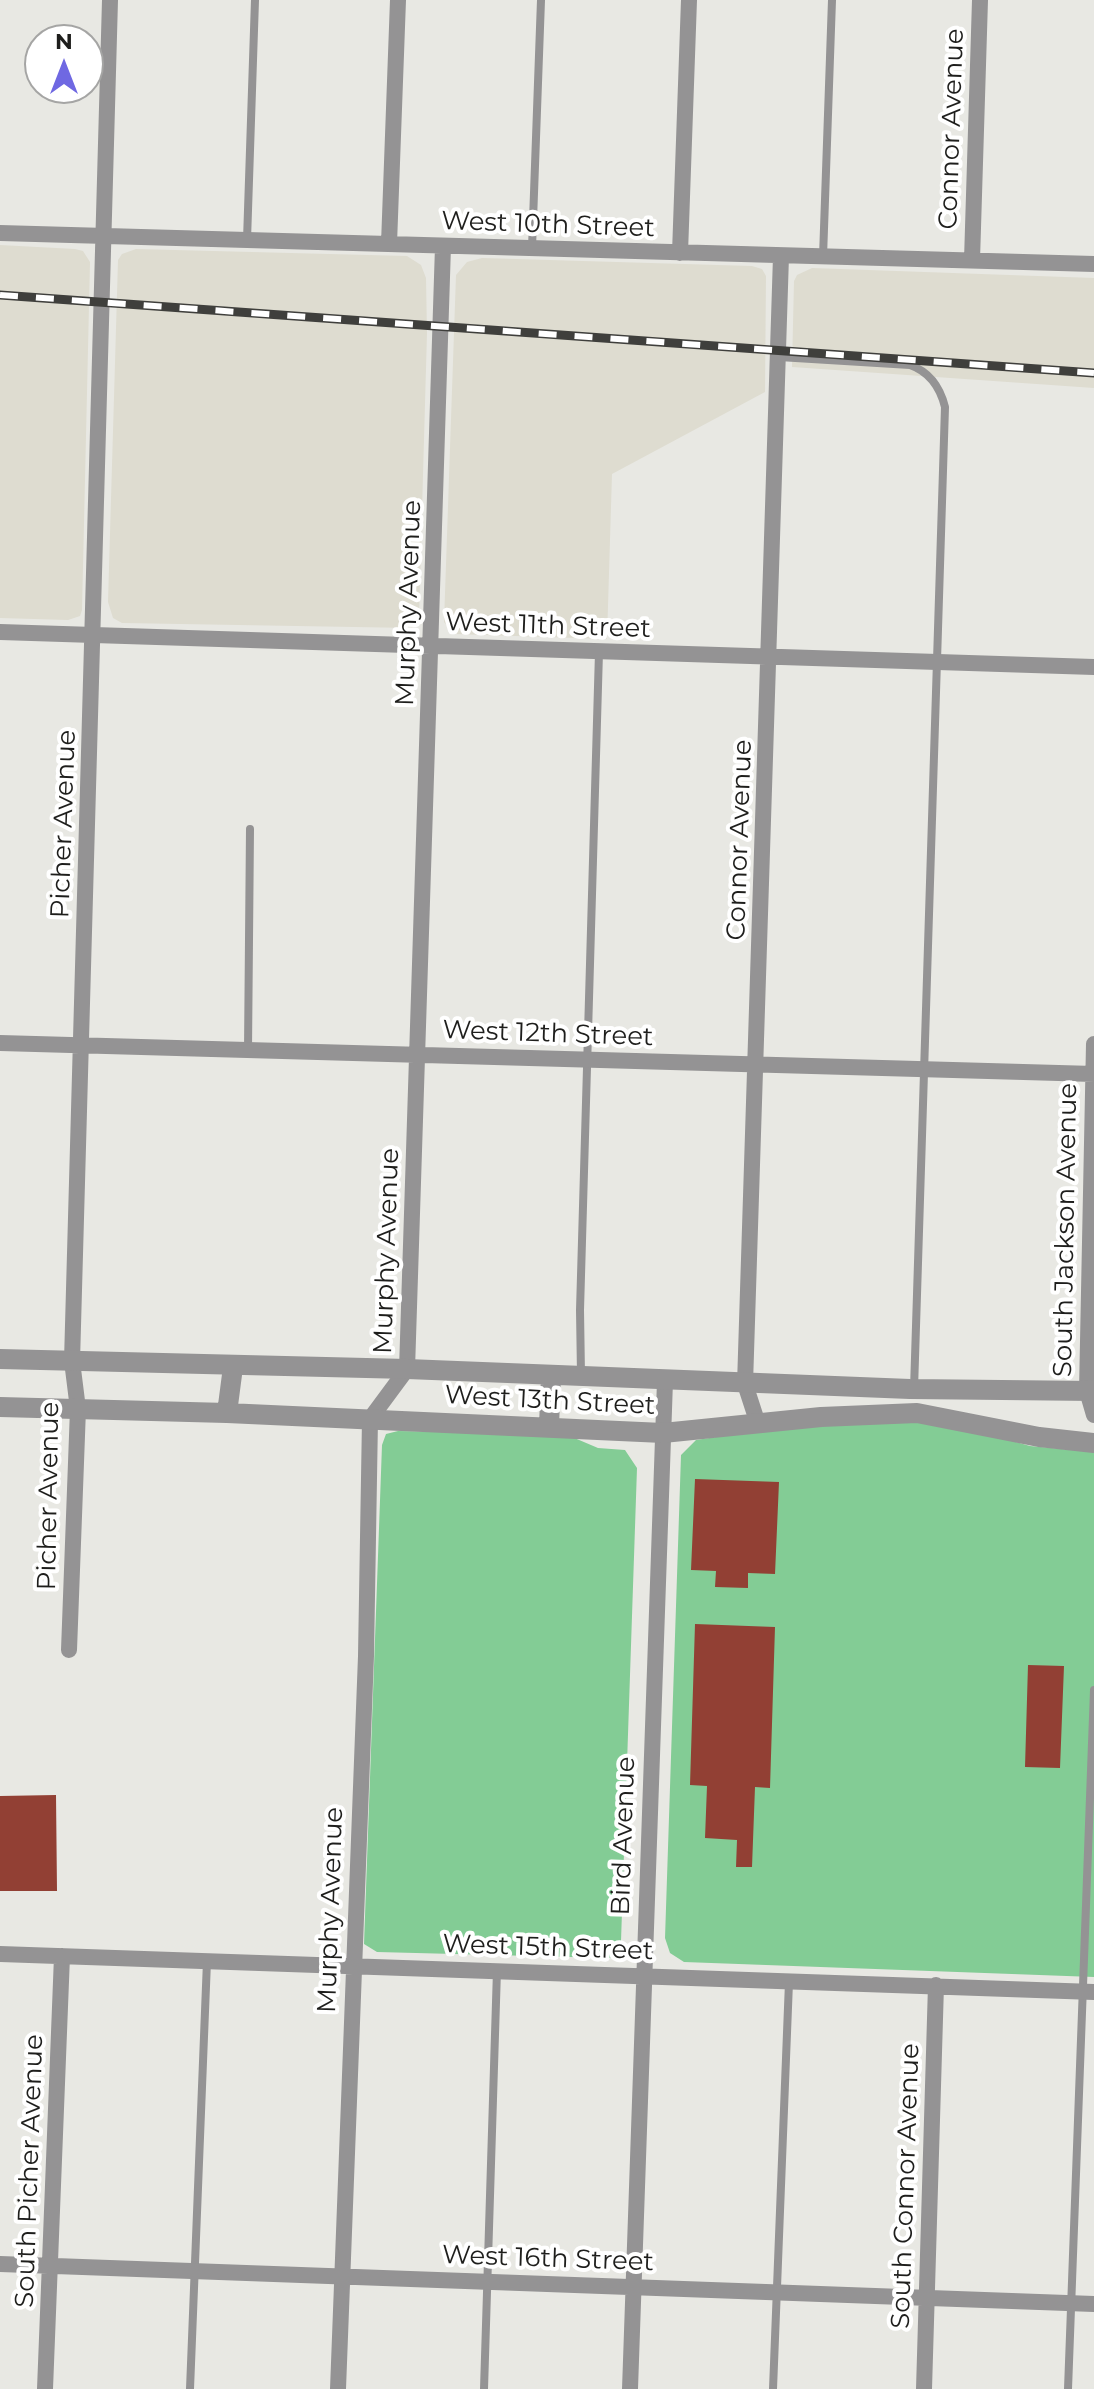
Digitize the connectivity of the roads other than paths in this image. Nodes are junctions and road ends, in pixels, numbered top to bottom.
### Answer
1 (110, 0) edge
2 (255, 0) edge
3 (398, 0) edge
4 (541, 0) edge
5 (689, 0) edge
6 (832, 0) edge
7 (980, 0) edge
8 (0, 233) edge
9 (104, 238) junction
10 (247, 241) junction
11 (389, 244) junction
12 (443, 246) junction
13 (531, 249) junction
14 (680, 253) junction
15 (781, 256) junction
16 (823, 257) junction
17 (972, 260) junction
18 (1094, 264) edge
19 (779, 357) junction
20 (0, 632) edge
21 (94, 635) junction
22 (431, 647) junction
23 (599, 652) junction
24 (771, 657) junction
25 (936, 661) junction
26 (1094, 667) edge
27 (250, 829) dead end
28 (0, 1043) edge
29 (1094, 1044) edge
30 (82, 1046) junction
31 (248, 1050) junction
32 (417, 1054) junction
33 (587, 1059) junction
34 (756, 1063) junction
35 (926, 1068) junction
36 (1094, 1074) edge
37 (0, 1359) edge
38 (72, 1361) junction
39 (233, 1367) junction
40 (407, 1369) junction
41 (551, 1376) junction
42 (581, 1377) junction
43 (665, 1381) junction
44 (745, 1384) junction
45 (914, 1389) junction
46 (1090, 1391) edge
47 (0, 1407) edge
48 (78, 1409) junction
49 (227, 1413) junction
50 (1094, 1415) edge
51 (370, 1419) junction
52 (758, 1424) junction
53 (549, 1426) junction
54 (663, 1433) junction
55 (1094, 1443) edge
56 (69, 1650) dead end
57 (1094, 1690) edge
58 (0, 1954) edge
59 (62, 1956) junction
60 (207, 1960) junction
61 (353, 1965) junction
62 (497, 1970) junction
63 (642, 1975) junction
64 (789, 1980) junction
65 (936, 1985) junction
66 (1089, 1992) edge
67 (0, 2264) edge
68 (50, 2266) junction
69 (194, 2271) junction
70 (341, 2276) junction
71 (489, 2281) junction
72 (634, 2286) junction
73 (775, 2292) junction
74 (926, 2298) junction
75 (1071, 2303) junction
76 (1094, 2304) edge
77 (45, 2389) edge
78 (190, 2389) edge
79 (338, 2389) edge
80 (484, 2389) edge
81 (630, 2389) edge
82 (773, 2389) edge
83 (924, 2389) edge
84 (1068, 2389) edge

1 - 9 street, Picher Avenue
2 - 10 lane
3 - 11 street
4 - 13 lane
5 - 14 street
6 - 16 lane
7 - 17 street, Connor Avenue
8 - 9 street, West 10th Street
9 - 10 street, West 10th Street
9 - 21 street, Picher Avenue
10 - 11 street, West 10th Street
11 - 12 street, West 10th Street
12 - 13 street, West 10th Street
12 - 22 street, Murphy Avenue
13 - 14 street, West 10th Street
14 - 15 street, West 10th Street
15 - 16 street, West 10th Street
15 - 19 street, Connor Avenue
16 - 17 street, West 10th Street
17 - 18 street, West 10th Street
19 - 24 street, Connor Avenue
19 - 25 lane
20 - 21 street, West 11th Street
21 - 22 street, West 11th Street
21 - 30 street, Picher Avenue
22 - 23 street, West 11th Street
22 - 32 street, Murphy Avenue
23 - 24 street, West 11th Street
23 - 33 lane
24 - 25 street, West 11th Street
24 - 34 street, Connor Avenue
25 - 26 street, West 11th Street
25 - 35 lane
27 - 31 lane
28 - 30 street, West 12th Street
29 - 36 street, South Jackson Avenue
30 - 31 street, West 12th Street
30 - 38 street, Picher Avenue
31 - 32 street, West 12th Street
32 - 33 street, West 12th Street
32 - 40 street, Murphy Avenue
33 - 34 street, West 12th Street
33 - 42 lane
34 - 35 street, West 12th Street
34 - 44 street, Connor Avenue
35 - 36 street, West 12th Street
35 - 45 lane
36 - 46 street, South Jackson Avenue
37 - 38 street, West 13th Street
38 - 39 street, West 13th Street
38 - 48 street, Picher Avenue
39 - 40 street, West 13th Street
39 - 49 street
40 - 41 street, West 13th Street
40 - 51 street, Murphy Avenue
41 - 42 street, West 13th Street
41 - 53 street
42 - 43 street, West 13th Street
43 - 44 street, West 13th Street
43 - 54 street, Bird Avenue
44 - 45 street, West 13th Street
44 - 52 street, Connor Avenue
45 - 46 street, West 13th Street
46 - 50 street, South Jackson Avenue
47 - 48 street, West 13th Street
48 - 49 street, West 13th Street
48 - 56 street, Picher Avenue
49 - 51 street, West 13th Street
51 - 53 street, West 13th Street
51 - 61 street, Murphy Avenue
52 - 54 street, West 13th Street
52 - 55 street, West 13th Street
53 - 54 street, West 13th Street
54 - 63 street, Bird Avenue
57 - 66 lane
58 - 59 street, West 15th Street
59 - 60 street, West 15th Street
59 - 68 street, South Picher Avenue
60 - 61 street, West 15th Street
60 - 69 lane
61 - 62 street, West 15th Street
61 - 70 street, Murphy Avenue
62 - 63 street, West 15th Street
62 - 71 lane
63 - 64 street, West 15th Street
63 - 72 street, Bird Avenue
64 - 65 street, West 15th Street
64 - 73 lane
65 - 66 street, West 15th Street
65 - 74 street, South Connor Avenue
66 - 75 lane
67 - 68 street, West 16th Street
68 - 69 street, West 16th Street
68 - 77 street, South Picher Avenue
69 - 70 street, West 16th Street
69 - 78 lane
70 - 71 street, West 16th Street
70 - 79 street, Murphy Avenue
71 - 72 street, West 16th Street
71 - 80 lane
72 - 73 street, West 16th Street
72 - 81 street, Bird Avenue
73 - 74 street, West 16th Street
73 - 82 lane
74 - 75 street, West 16th Street
74 - 83 street, South Connor Avenue
75 - 76 street, West 16th Street
75 - 84 lane

